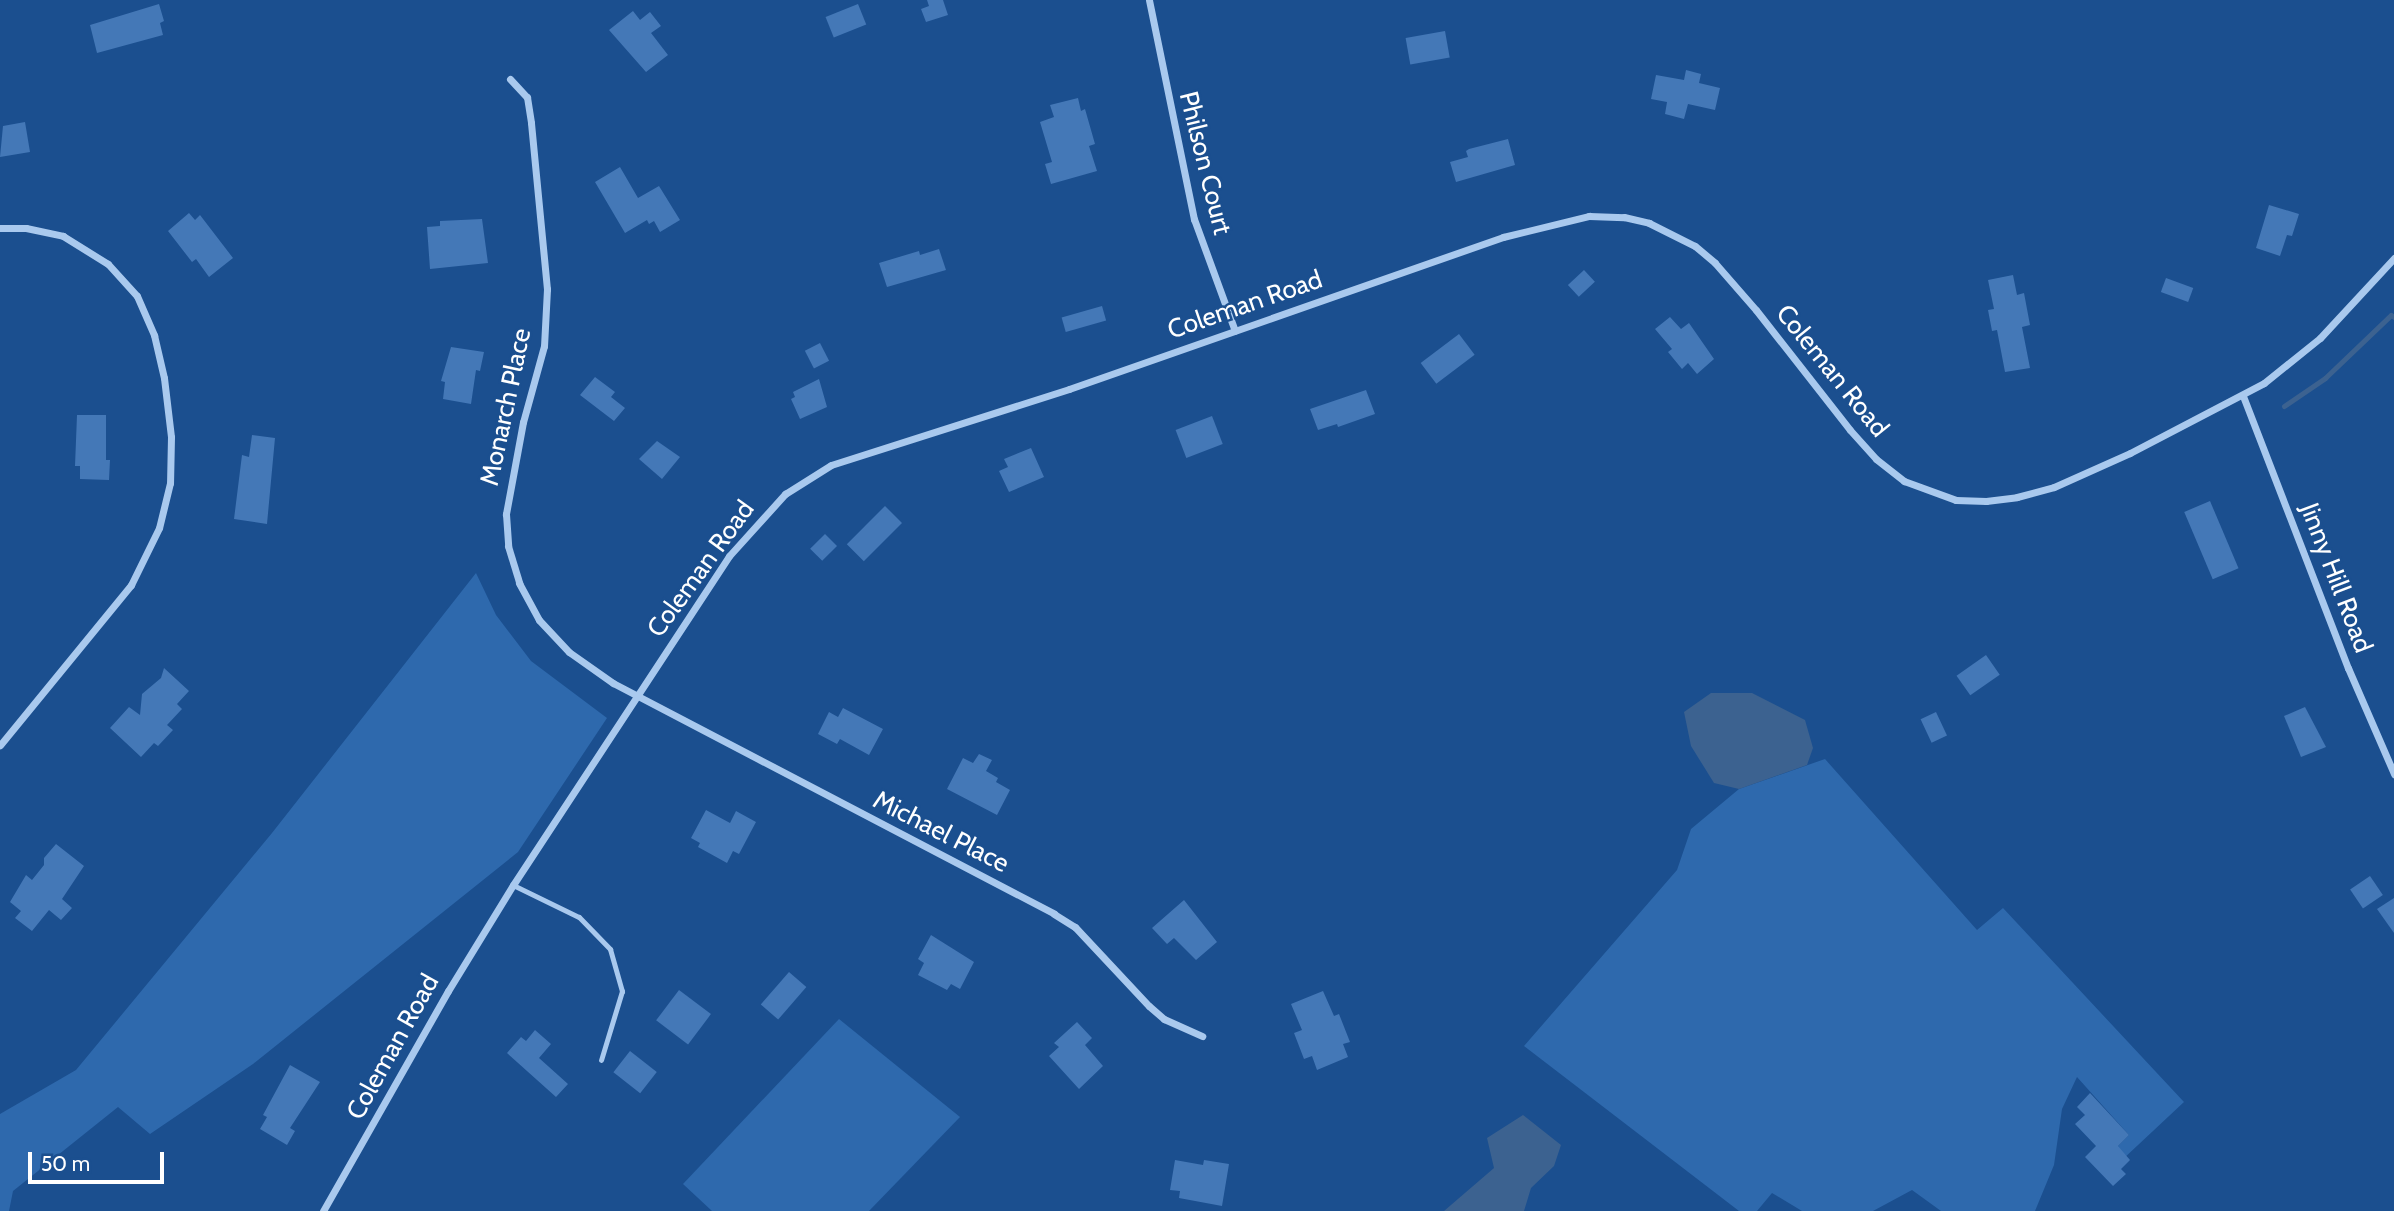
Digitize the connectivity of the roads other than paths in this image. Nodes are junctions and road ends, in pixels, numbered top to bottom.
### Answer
1 (1149, 0) edge
2 (510, 79) dead end
3 (0, 229) edge
4 (2394, 258) edge
5 (1235, 331) junction
6 (2243, 396) junction
7 (637, 696) junction
8 (0, 745) edge
9 (2394, 774) edge
10 (513, 885) junction
11 (1202, 1036) dead end
12 (601, 1060) dead end
13 (323, 1211) edge

1 - 5 street, Philson Court
2 - 7 street, Monarch Place
3 - 8 street
4 - 6 street, Coleman Road
5 - 6 street, Coleman Road
5 - 7 street, Coleman Road
6 - 9 street, Jinny Hill Road
7 - 10 street, Coleman Road
7 - 11 street, Michael Place
10 - 12 lane
10 - 13 street, Coleman Road

